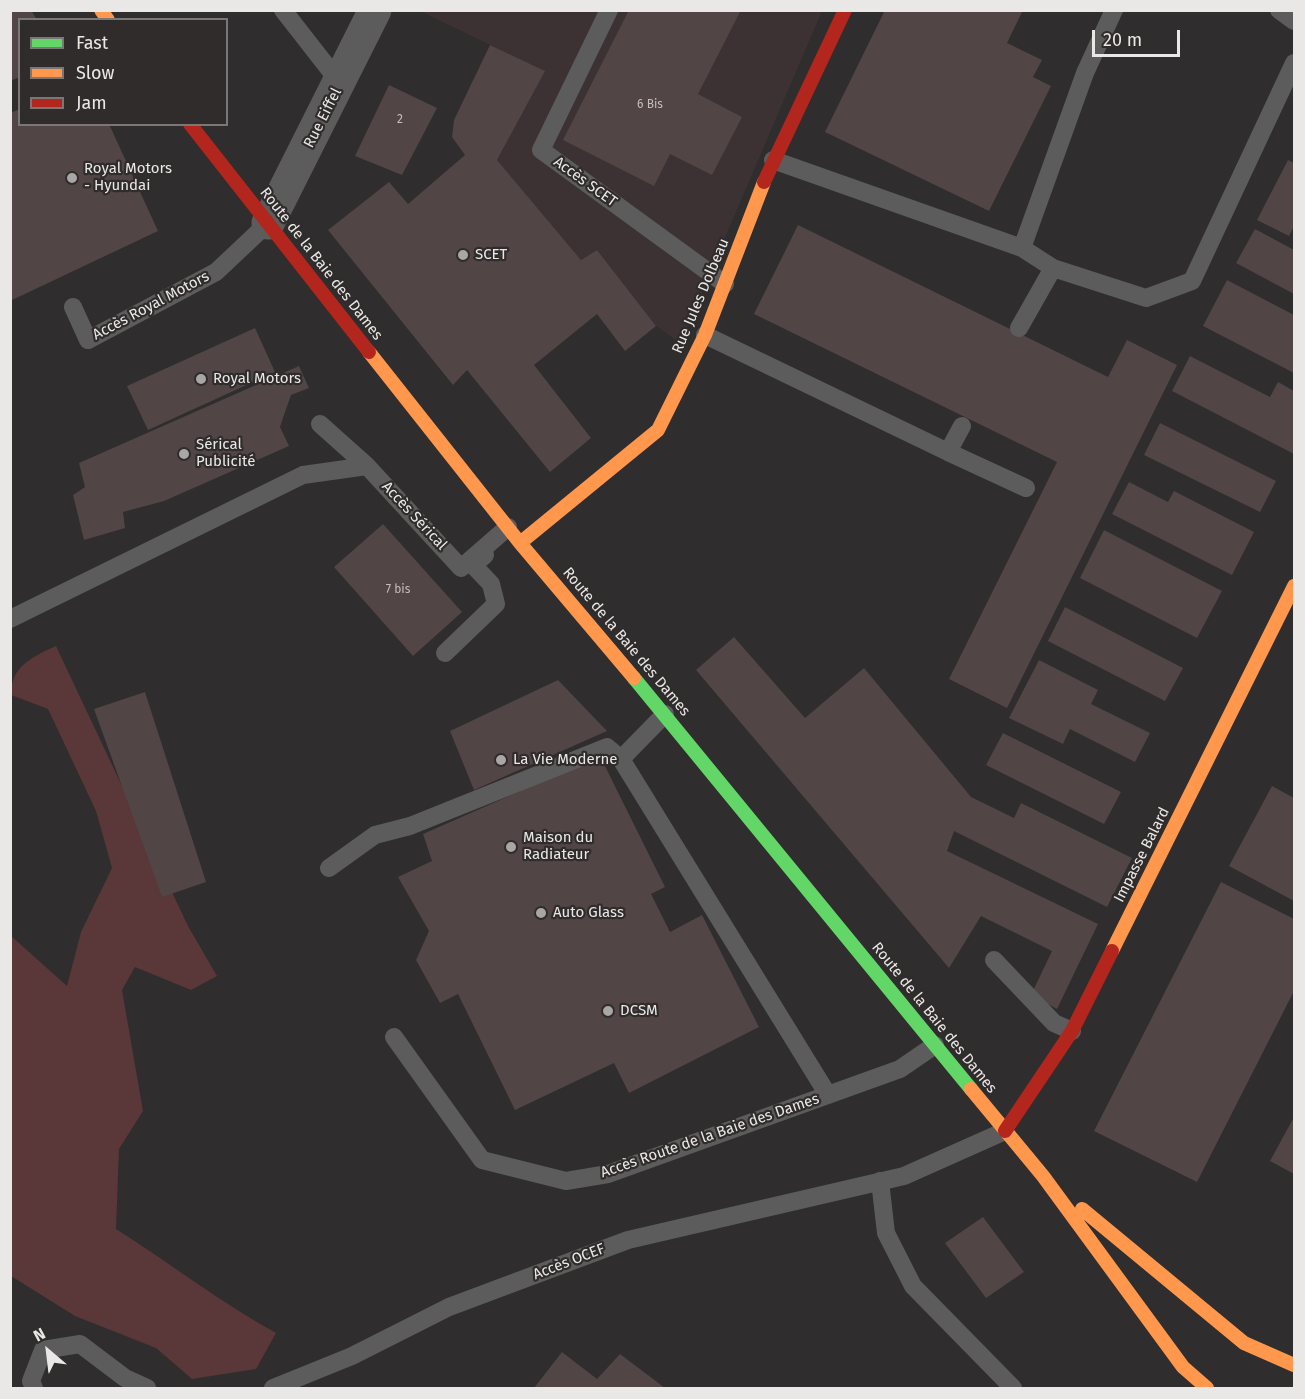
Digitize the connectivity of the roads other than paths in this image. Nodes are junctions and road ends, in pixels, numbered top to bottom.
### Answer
1 (283, 10) edge
2 (375, 10) edge
3 (609, 10) edge
4 (845, 10) edge
5 (1114, 10) edge
6 (1279, 10) edge
7 (1294, 21) edge
8 (1294, 63) edge
9 (340, 83) junction
10 (192, 126) edge
11 (773, 160) junction
12 (268, 224) junction
13 (1022, 248) junction
14 (1053, 268) junction
15 (725, 284) junction
16 (73, 307) dead end
17 (1019, 328) dead end
18 (705, 335) junction
19 (320, 424) dead end
20 (962, 426) dead end
21 (948, 452) junction
22 (367, 465) junction
23 (1026, 488) dead end
24 (513, 534) junction
25 (1294, 586) edge
26 (10, 619) edge
27 (445, 653) dead end
28 (665, 714) junction
29 (621, 759) junction
30 (329, 868) dead end
31 (994, 960) dead end
32 (1072, 1031) junction
33 (394, 1037) dead end
34 (935, 1045) junction
35 (828, 1095) junction
36 (1005, 1131) junction
37 (1043, 1176) junction
38 (880, 1181) junction
39 (1294, 1365) edge
40 (33, 1389) edge
41 (147, 1389) edge
42 (273, 1389) edge
43 (1013, 1389) edge
44 (1207, 1389) edge

1 - 9 lane
2 - 9 street, Rue Eiffel
3 - 15 lane, Accès SCET
4 - 11 main road, Rue Jules Dolbeau
5 - 13 lane
6 - 7 lane
8 - 14 lane
9 - 12 street, Rue Eiffel
10 - 12 main road, Route de la Baie des Dames
11 - 13 lane
11 - 15 main road, Rue Jules Dolbeau
12 - 16 lane, Accès Royal Motors
12 - 24 main road, Route de la Baie des Dames
13 - 14 lane
14 - 17 lane
15 - 18 main road, Rue Jules Dolbeau
18 - 21 lane
18 - 24 main road, Rue Jules Dolbeau
19 - 22 lane, Accès Sérical
20 - 21 lane
21 - 23 lane
22 - 24 lane, Accès Sérical
22 - 26 lane
24 - 27 lane
24 - 28 main road, Route de la Baie des Dames
25 - 32 main road, Impasse Balard
28 - 29 lane
28 - 34 main road, Route de la Baie des Dames
29 - 30 lane
29 - 35 lane
31 - 32 lane
32 - 36 main road, Impasse Balard
33 - 35 lane, Accès Route de la Baie des Dames
34 - 35 lane, Accès Route de la Baie des Dames
34 - 36 main road, Route de la Baie des Dames
36 - 37 main road, Route de la Baie des Dames
36 - 38 lane, Accès OCEF
37 - 39 main road, Route de la Baie des Dames
37 - 44 main road, Route de la Baie des Dames
38 - 42 lane, Accès OCEF
38 - 43 lane
40 - 41 lane

